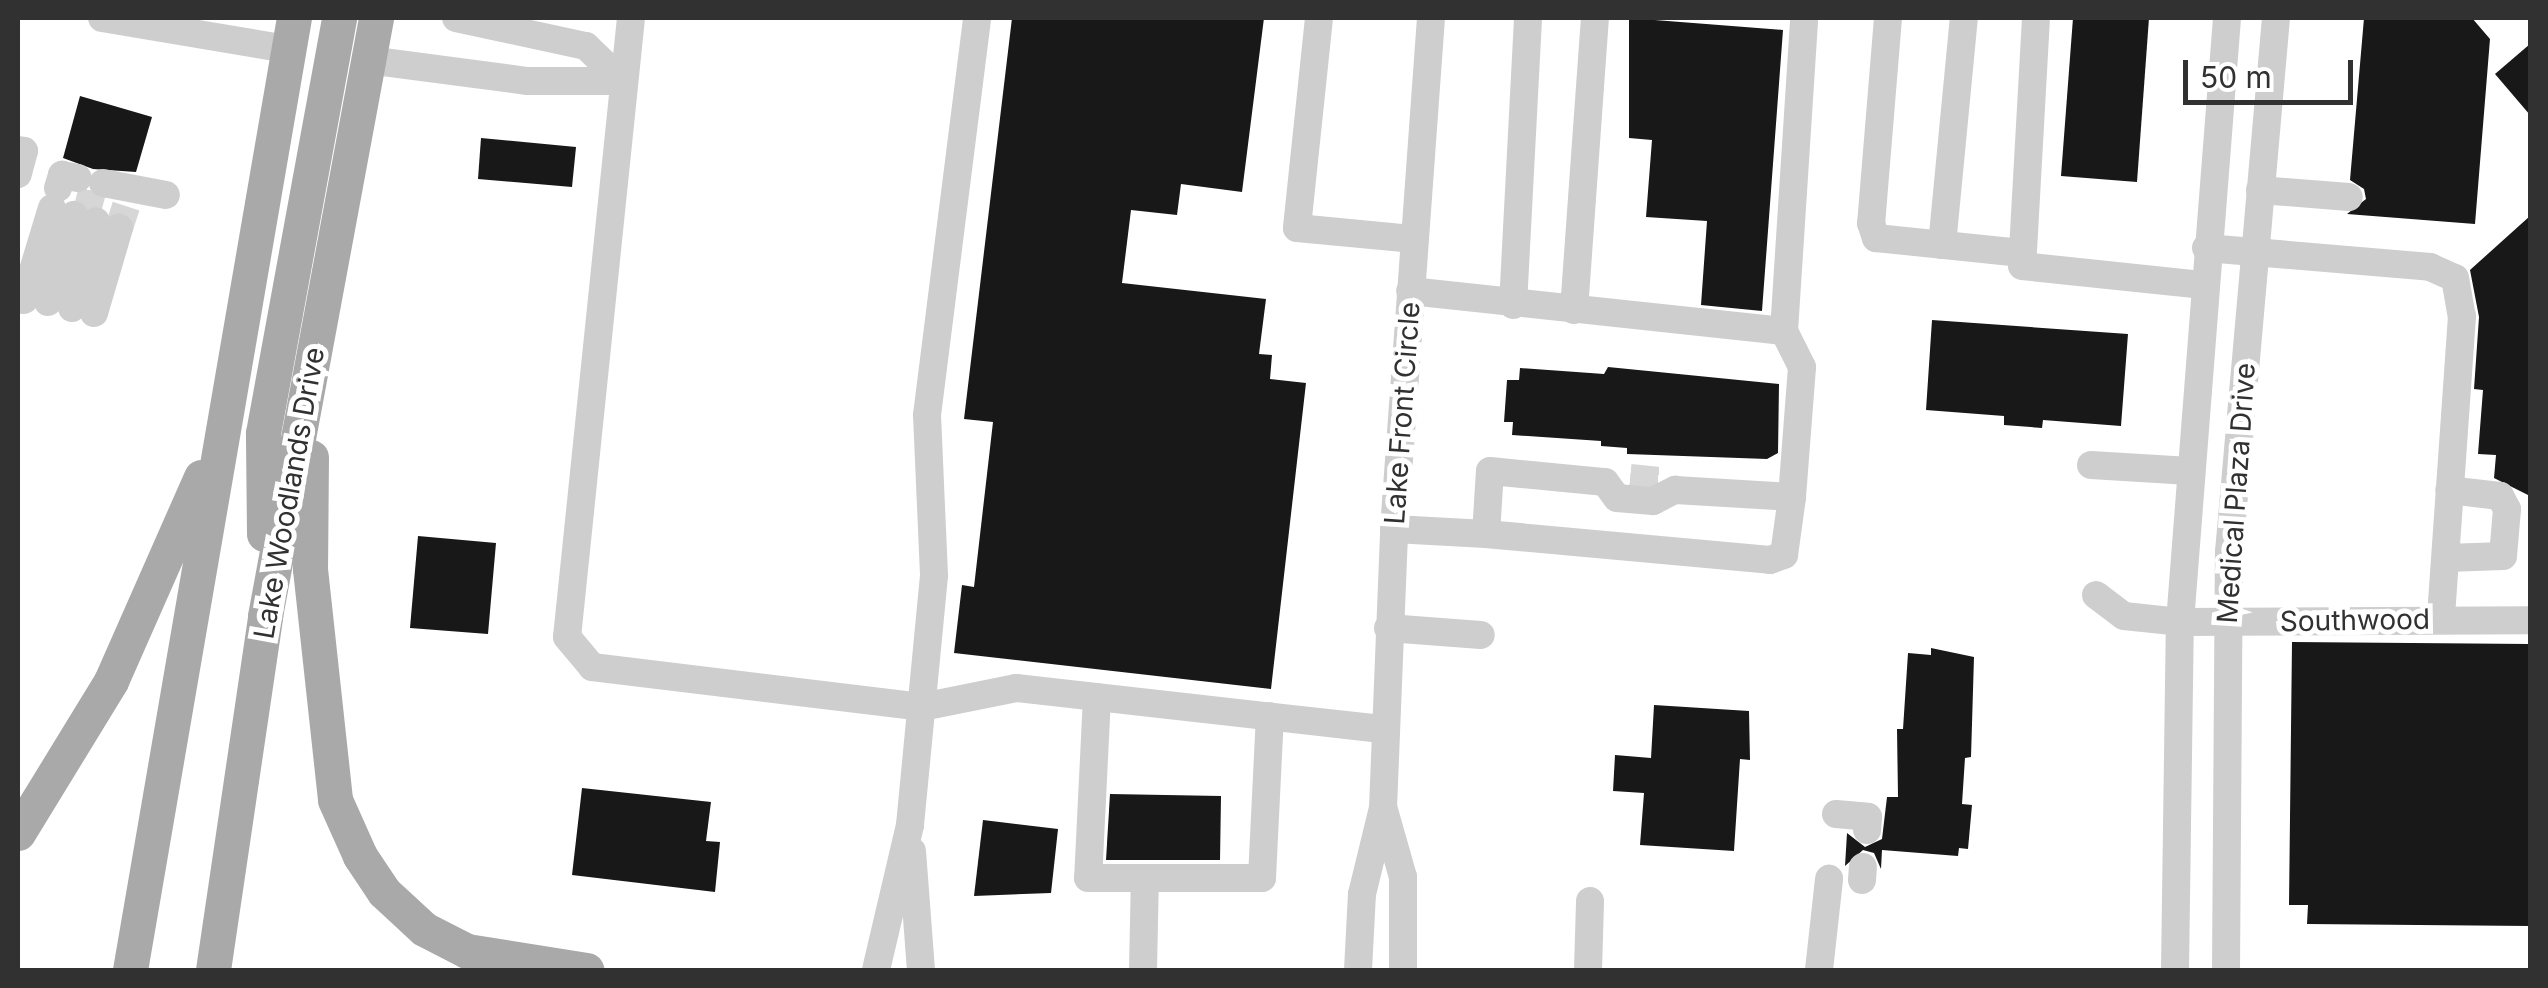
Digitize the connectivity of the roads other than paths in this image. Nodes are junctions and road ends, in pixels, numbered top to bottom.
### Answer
1 (102, 18) edge
2 (340, 18) edge
3 (376, 18) edge
4 (456, 18) edge
5 (631, 18) edge
6 (977, 18) edge
7 (1318, 18) edge
8 (1431, 18) edge
9 (1528, 18) edge
10 (1595, 18) edge
11 (1804, 18) edge
12 (1888, 18) edge
13 (1964, 18) edge
14 (2036, 18) edge
15 (2228, 18) edge
16 (2276, 18) edge
17 (290, 33) edge
18 (331, 55) junction
19 (368, 60) junction
20 (622, 80) junction
21 (18, 150) edge
22 (18, 174) edge
23 (2260, 190) junction
24 (166, 195) dead end
25 (2349, 197) dead end
26 (93, 201) junction
27 (1414, 239) junction
28 (1942, 245) junction
29 (2206, 248) junction
30 (2021, 252) junction
31 (2254, 252) junction
32 (326, 285) junction
33 (2204, 285) junction
34 (1410, 291) junction
35 (1512, 305) junction
36 (1574, 310) junction
37 (1784, 331) junction
38 (214, 454) junction
39 (2091, 465) dead end
40 (2190, 470) junction
41 (2450, 490) junction
42 (1792, 496) junction
43 (1394, 529) junction
44 (1486, 534) junction
45 (2446, 558) junction
46 (2096, 595) dead end
47 (265, 616) junction
48 (2441, 620) junction
49 (2530, 620) edge
50 (2180, 622) junction
51 (2226, 623) junction
52 (1388, 628) junction
53 (1481, 635) dead end
54 (1098, 697) junction
55 (922, 706) junction
56 (1270, 716) junction
57 (1382, 729) junction
58 (1383, 808) junction
59 (1836, 814) dead end
60 (910, 825) junction
61 (1867, 830) dead end
62 (18, 833) edge
63 (1145, 878) junction
64 (1828, 879) dead end
65 (1590, 901) dead end
66 (130, 970) edge
67 (213, 970) edge
68 (587, 970) edge
69 (876, 970) edge
70 (921, 970) edge
71 (1142, 970) edge
72 (1358, 970) edge
73 (1402, 970) edge
74 (1588, 970) edge
75 (1819, 970) edge
76 (2176, 970) edge
77 (2226, 970) edge

1 - 17 street
2 - 18 main road
3 - 19 main road, Lake Woodlands Drive
4 - 20 street
5 - 20 street
6 - 55 street
7 - 27 street
8 - 27 street, Lake Front Circle
9 - 35 street
10 - 36 street
11 - 37 street
12 - 28 street
13 - 28 street
14 - 30 street
15 - 29 street, Medical Plaza Drive
16 - 23 street, Medical Plaza Drive
17 - 18 main road
17 - 38 main road
18 - 19 main road
18 - 47 main road
19 - 20 street
19 - 32 main road, Lake Woodlands Drive
20 - 55 street
21 - 22 street
23 - 25 street
23 - 31 street, Medical Plaza Drive
24 - 26 street
26 - 26 street
27 - 34 street, Lake Front Circle
28 - 30 street
29 - 31 street
29 - 33 street, Medical Plaza Drive
30 - 33 street
31 - 41 street
31 - 51 street, Medical Plaza Drive
32 - 47 main road, Lake Woodlands Drive
32 - 68 main road
33 - 40 street, Medical Plaza Drive
34 - 35 street
34 - 43 street, Lake Front Circle
35 - 36 street
36 - 37 street
37 - 42 street
38 - 62 main road
38 - 66 main road
39 - 40 street
40 - 50 street, Medical Plaza Drive
41 - 45 street
41 - 45 street
42 - 44 street
42 - 44 street
43 - 44 street
43 - 52 street, Lake Front Circle
45 - 48 street
46 - 50 street, Southwood
47 - 67 main road, Lake Woodlands Drive
48 - 49 street, Southwood
48 - 51 street, Southwood
50 - 51 street, Southwood
50 - 76 street, Medical Plaza Drive
51 - 77 street, Medical Plaza Drive
52 - 53 street
52 - 57 street, Lake Front Circle
54 - 55 street
54 - 56 street
54 - 63 street
55 - 60 street
56 - 57 street
56 - 63 street
57 - 58 street, Lake Front Circle
58 - 72 street, Lake Front Circle
58 - 73 street, Lake Front Circle
59 - 61 street
60 - 69 street
60 - 70 street
63 - 71 street
64 - 75 street
65 - 74 street

